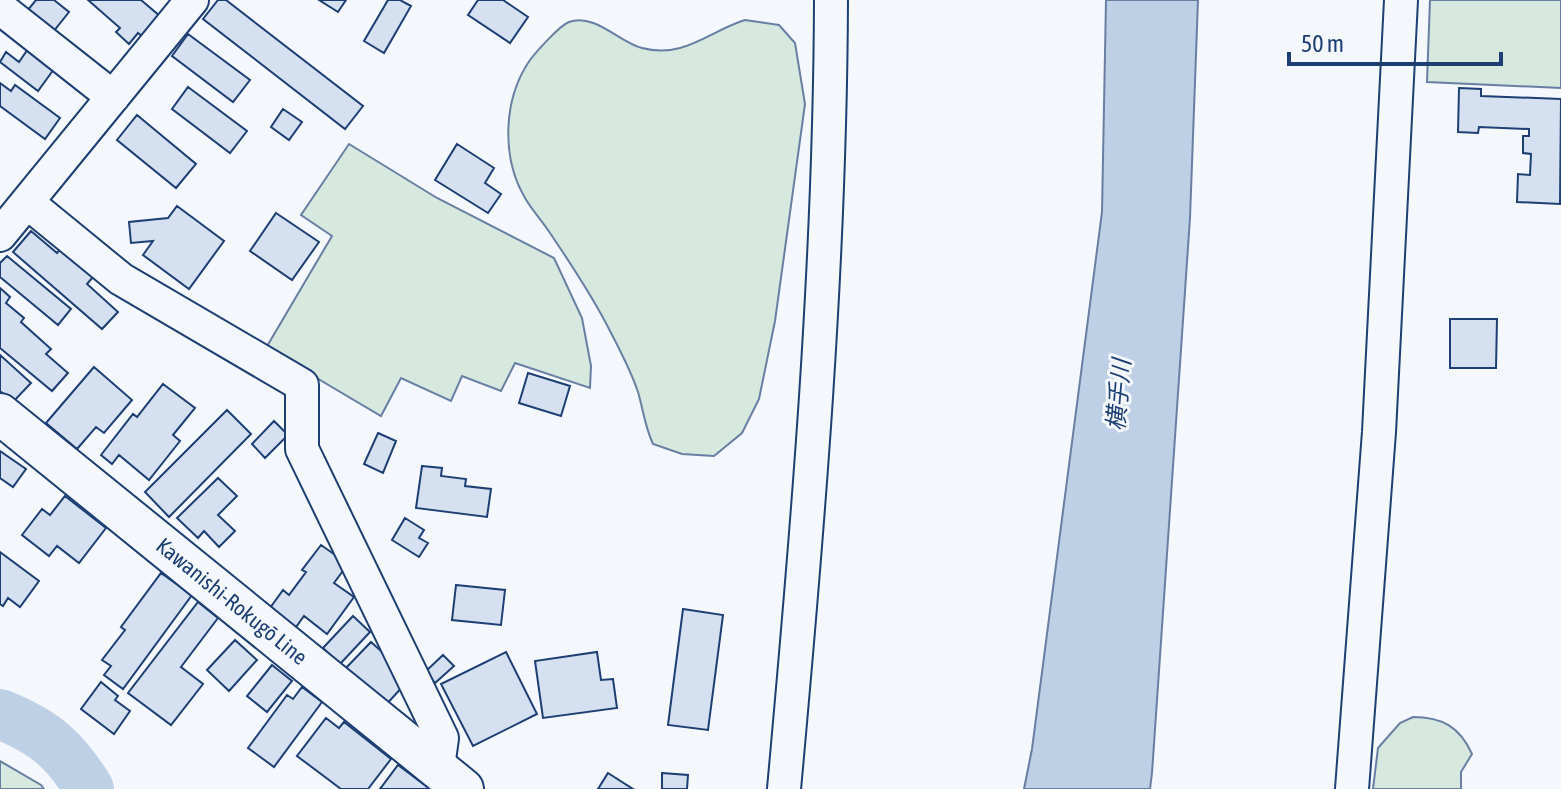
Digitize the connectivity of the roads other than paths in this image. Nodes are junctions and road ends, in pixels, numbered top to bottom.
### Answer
1 (192, 0) edge
2 (831, 0) edge
3 (1401, 0) edge
4 (0, 8) edge
5 (113, 97) junction
6 (28, 203) junction
7 (0, 235) edge
8 (0, 414) edge
9 (451, 778) edge
10 (784, 789) edge
11 (1352, 789) edge

1 - 5 street
2 - 10 street
3 - 11 street
4 - 5 street
5 - 6 street
6 - 7 street
6 - 9 street
8 - 9 main road, Kawanishi-Rokugō Line

